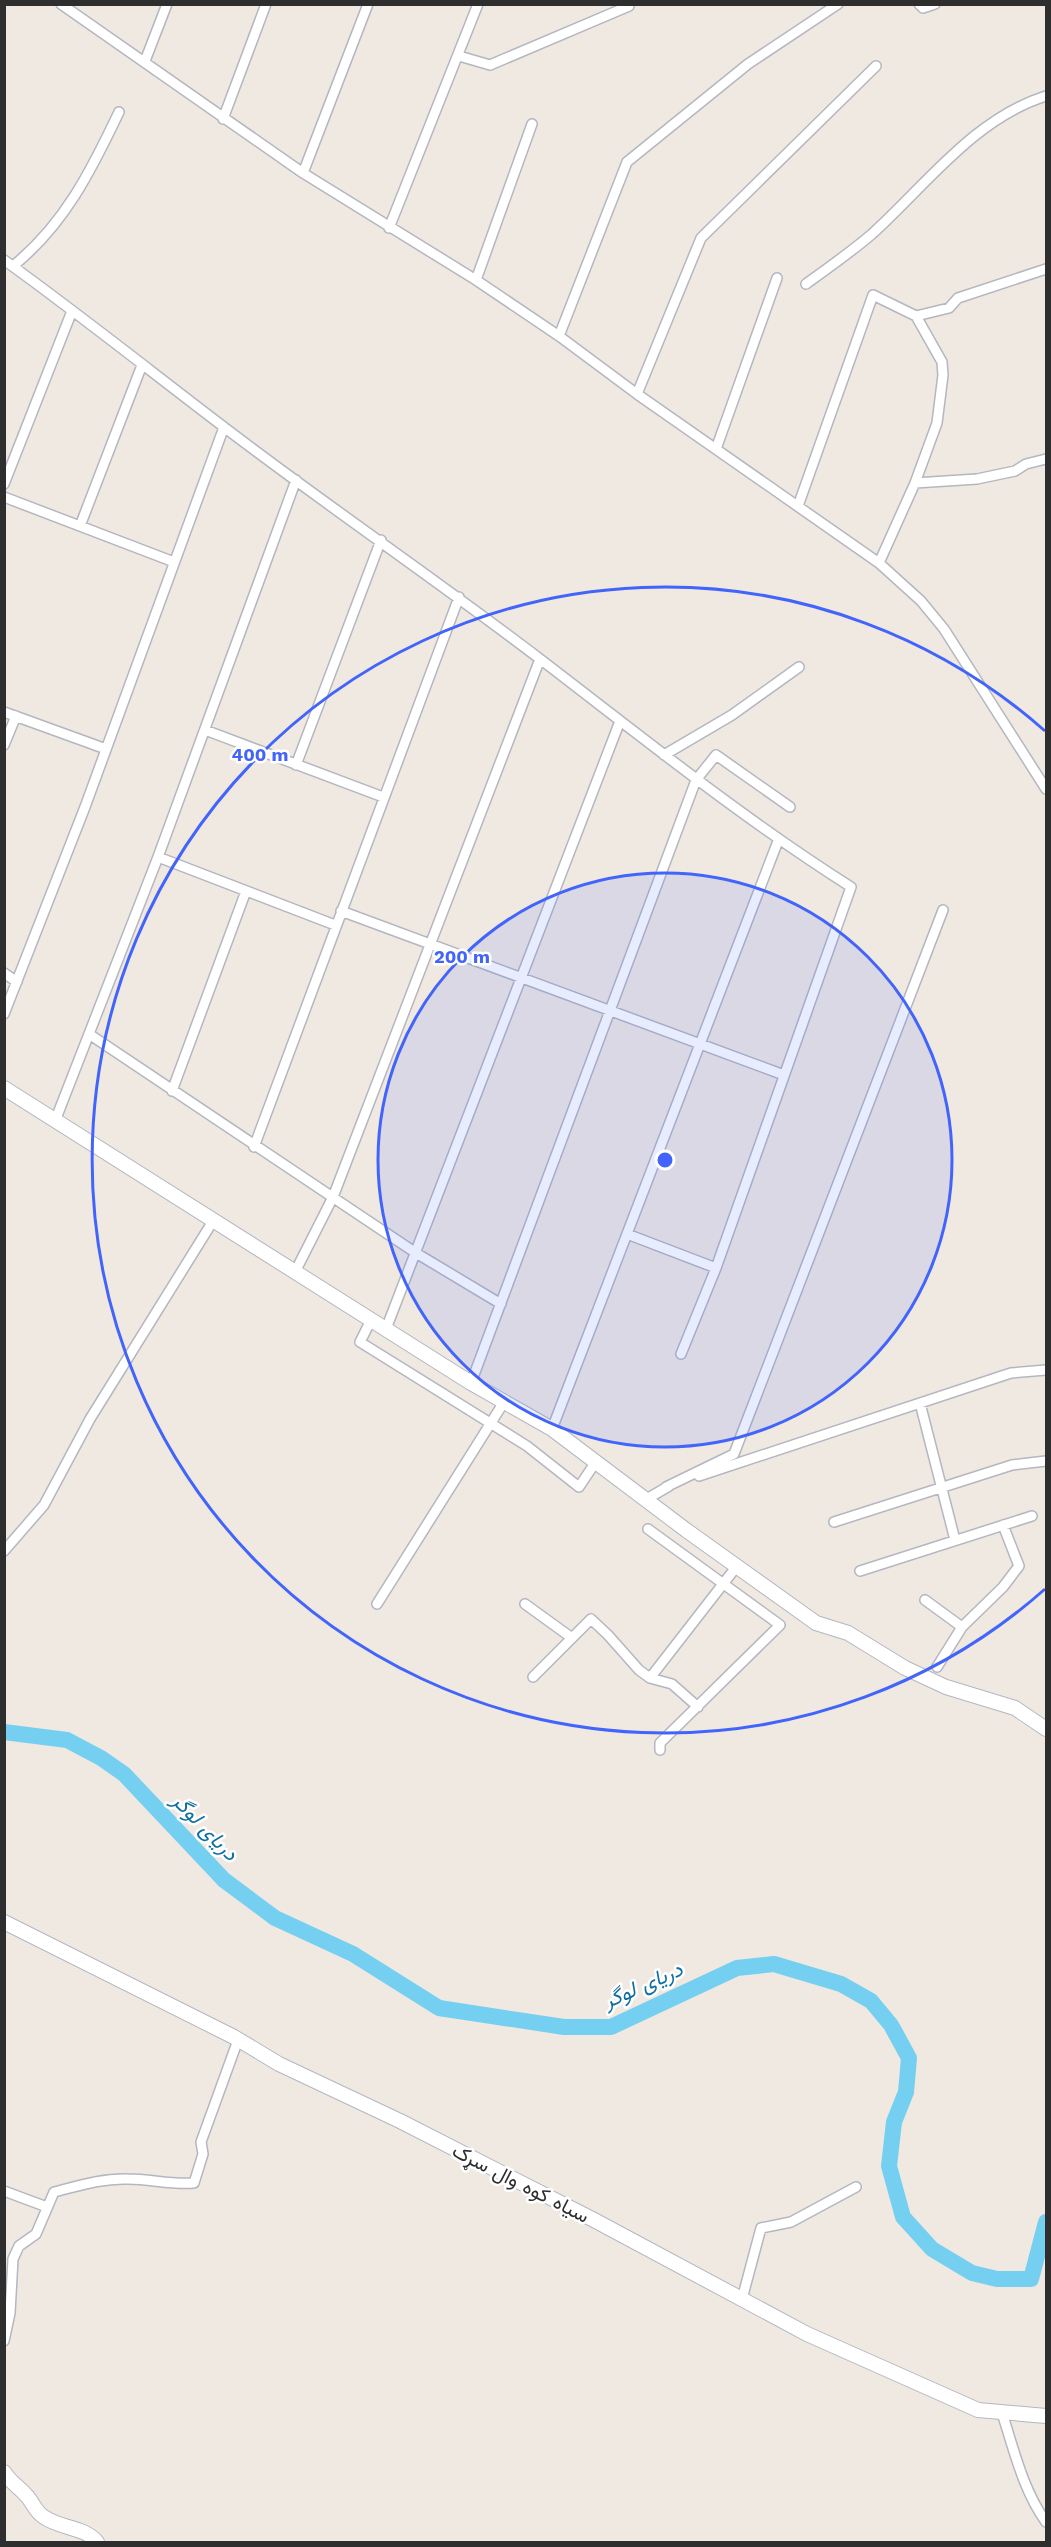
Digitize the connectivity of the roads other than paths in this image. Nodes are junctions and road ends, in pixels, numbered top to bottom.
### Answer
1 (166, 4) edge
2 (266, 4) edge
3 (368, 4) edge
4 (478, 4) edge
5 (838, 4) edge
6 (919, 4) edge
7 (935, 4) edge
8 (64, 5) edge
9 (629, 6) edge
10 (459, 56) junction
11 (145, 61) junction
12 (876, 66) dead end
13 (1047, 96) edge
14 (119, 112) dead end
15 (223, 118) junction
16 (532, 124) dead end
17 (303, 173) junction
18 (389, 228) junction
19 (9, 263) edge
20 (1047, 269) edge
21 (777, 278) dead end
22 (476, 280) junction
23 (806, 284) dead end
24 (72, 311) junction
25 (916, 316) junction
26 (559, 336) junction
27 (142, 365) junction
28 (637, 394) junction
29 (224, 427) junction
30 (716, 449) junction
31 (1047, 459) edge
32 (296, 480) junction
33 (915, 483) junction
34 (4, 484) edge
35 (4, 497) edge
36 (798, 506) junction
37 (80, 526) junction
38 (381, 540) junction
39 (174, 562) junction
40 (879, 563) junction
41 (459, 597) junction
42 (540, 659) junction
43 (799, 667) dead end
44 (4, 712) edge
45 (16, 716) junction
46 (620, 721) junction
47 (205, 729) junction
48 (4, 745) edge
49 (106, 749) junction
50 (664, 755) junction
51 (296, 765) junction
52 (696, 780) junction
53 (1047, 789) edge
54 (383, 797) junction
55 (790, 807) dead end
56 (778, 841) junction
57 (158, 857) junction
58 (246, 891) junction
59 (943, 910) dead end
60 (341, 911) junction
61 (334, 925) junction
62 (430, 943) junction
63 (4, 973) edge
64 (522, 978) junction
65 (17, 982) junction
66 (610, 1010) junction
67 (4, 1014) edge
68 (89, 1034) junction
69 (701, 1042) junction
70 (784, 1075) junction
71 (5, 1090) edge
72 (172, 1091) junction
73 (55, 1121) junction
74 (254, 1147) junction
75 (333, 1197) junction
76 (211, 1224) junction
77 (627, 1234) junction
78 (416, 1253) junction
79 (716, 1268) junction
80 (296, 1272) junction
81 (501, 1304) junction
82 (371, 1320) junction
83 (386, 1329) junction
84 (681, 1354) dead end
85 (1047, 1370) edge
86 (471, 1383) junction
87 (504, 1402) junction
88 (920, 1403) junction
89 (492, 1423) junction
90 (552, 1429) junction
91 (1047, 1461) edge
92 (596, 1463) junction
93 (666, 1487) junction
94 (941, 1487) junction
95 (645, 1500) junction
96 (1032, 1516) dead end
97 (834, 1522) dead end
98 (1003, 1525) junction
99 (648, 1529) dead end
100 (955, 1540) junction
101 (4, 1551) edge
102 (737, 1566) junction
103 (860, 1570) dead end
104 (725, 1583) junction
105 (925, 1600) dead end
106 (377, 1604) dead end
107 (525, 1604) dead end
108 (962, 1627) junction
109 (572, 1638) junction
110 (937, 1666) dead end
111 (533, 1677) dead end
112 (650, 1678) junction
113 (698, 1707) junction
114 (1047, 1729) edge
115 (660, 1750) dead end
116 (4, 1922) edge
117 (238, 2040) junction
118 (856, 2187) dead end
119 (4, 2191) edge
120 (47, 2207) junction
121 (8, 2298) edge
122 (742, 2299) junction
123 (4, 2341) edge
124 (1002, 2414) junction
125 (1047, 2416) edge
126 (4, 2472) edge
127 (1047, 2522) edge
128 (93, 2541) edge

1 - 11 street
2 - 15 street
3 - 17 street
4 - 10 street
5 - 26 street
6 - 7 street
8 - 11 street
9 - 10 street
10 - 18 street
11 - 15 street
12 - 28 street
13 - 23 street
14 - 19 street
15 - 17 street
16 - 22 street
17 - 18 street
18 - 22 street
19 - 24 street
20 - 25 street
21 - 30 street
22 - 26 street
24 - 27 street
24 - 34 street
25 - 33 street
25 - 36 street
26 - 28 street
27 - 29 street
27 - 37 street
28 - 30 street
29 - 32 street
29 - 39 street
30 - 36 street
31 - 33 street
32 - 38 street
32 - 47 street
33 - 40 street
35 - 37 street
36 - 40 street
37 - 39 street
38 - 41 street
38 - 51 street
39 - 49 street
40 - 53 street
41 - 42 street
41 - 54 street
42 - 46 street
42 - 62 street
43 - 50 street
44 - 45 street
45 - 48 street
45 - 49 street
46 - 50 street
46 - 64 street
47 - 51 street
47 - 57 street
49 - 65 street
50 - 52 street
51 - 54 street
52 - 55 street
52 - 56 street
52 - 66 street
54 - 60 street
56 - 69 street
56 - 70 street
57 - 58 street
57 - 68 street
58 - 61 street
58 - 72 street
59 - 93 street
60 - 61 street
60 - 62 street
61 - 74 street
62 - 64 street
62 - 75 street
63 - 65 street
64 - 66 street
64 - 78 street
65 - 67 street
66 - 69 street
66 - 81 street
68 - 72 street
68 - 73 street
69 - 70 street
69 - 77 street
70 - 79 street
71 - 73 street
72 - 74 street
73 - 76 street
74 - 75 street
75 - 78 street
75 - 80 street
76 - 80 street
76 - 101 street
77 - 79 street
77 - 90 street
78 - 81 street
78 - 83 street
79 - 84 street
80 - 82 street
81 - 86 street
82 - 83 street
82 - 89 street
83 - 86 street
85 - 88 street
86 - 87 street
87 - 89 street
87 - 90 street
88 - 93 street
88 - 94 street
89 - 92 street
89 - 106 street
90 - 92 street
91 - 94 street
92 - 95 street
93 - 95 street
94 - 97 street
94 - 100 street
95 - 102 street
96 - 98 street
98 - 100 street
98 - 108 street
99 - 104 street
100 - 103 street
102 - 104 street
102 - 114 street
104 - 112 street
104 - 113 street
105 - 108 street
107 - 109 street
108 - 110 street
109 - 111 street
109 - 112 street
112 - 113 street
113 - 115 street
116 - 117 street, سیاه کوه وال سړک
117 - 120 street
117 - 122 street, سیاه کوه وال سړک
118 - 122 street
119 - 120 street
120 - 121 street
121 - 123 street
122 - 124 street, سیاه کوه وال سړک
124 - 125 street, سیاه کوه وال سړک
124 - 127 street
126 - 128 street

